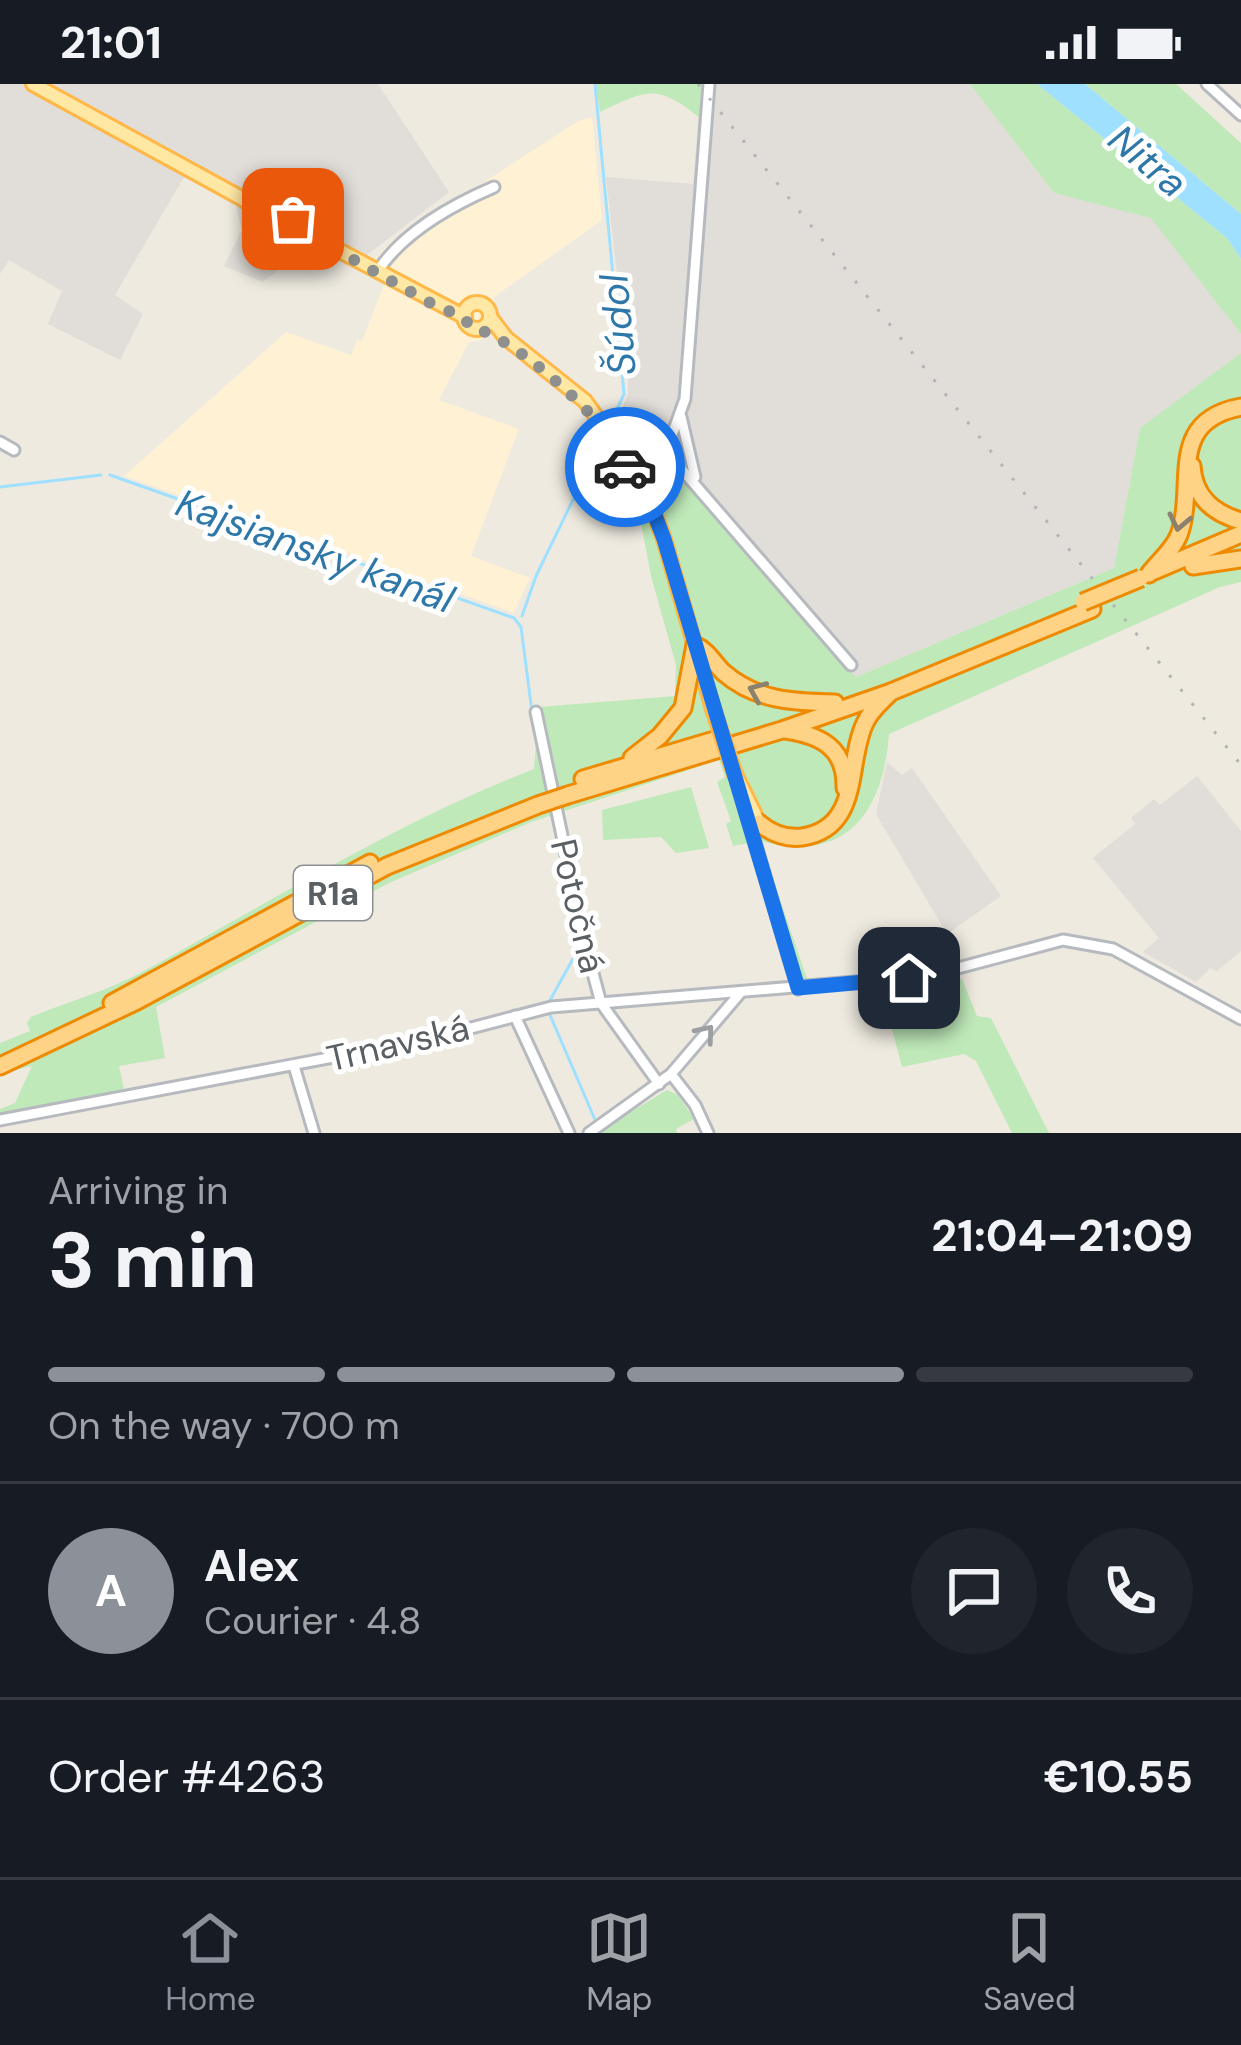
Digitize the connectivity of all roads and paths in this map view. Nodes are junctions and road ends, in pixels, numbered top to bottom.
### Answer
1 (33, 84) edge
2 (709, 84) edge
3 (1207, 84) edge
4 (1241, 115) edge
5 (494, 187) dead end
6 (267, 210) junction
7 (290, 224) junction
8 (377, 272) junction
9 (466, 313) junction
10 (487, 323) junction
11 (1241, 410) edge
12 (681, 416) junction
13 (608, 430) junction
14 (0, 442) edge
15 (14, 450) dead end
16 (655, 458) junction
17 (629, 462) junction
18 (696, 482) junction
19 (646, 491) junction
20 (1241, 521) edge
21 (1241, 534) edge
22 (1241, 545) edge
23 (1241, 559) edge
24 (1193, 566) junction
25 (1146, 579) junction
26 (1087, 606) junction
27 (695, 645) junction
28 (851, 665) dead end
29 (891, 692) junction
30 (835, 703) junction
31 (536, 712) dead end
32 (782, 730) junction
33 (620, 767) junction
34 (566, 790) junction
35 (537, 800) junction
36 (755, 828) junction
37 (798, 988) junction
38 (741, 992) junction
39 (601, 1003) junction
40 (514, 1016) junction
41 (1241, 1019) edge
42 (0, 1054) edge
43 (0, 1066) edge
44 (294, 1066) junction
45 (671, 1074) junction
46 (659, 1084) junction
47 (14, 1118) junction
48 (0, 1120) edge
49 (19, 1133) edge
50 (314, 1133) edge
51 (568, 1133) edge
52 (589, 1133) edge
53 (708, 1133) edge

1 - 6 main road
2 - 12 street
3 - 4 street
5 - 8 street
6 - 7 main road
6 - 7 main road
7 - 8 main road
8 - 9 main road
9 - 10 main road
9 - 10 main road
10 - 13 main road
10 - 13 main road
11 - 20 highway
11 -> 25 highway
12 - 16 street
12 - 18 street
13 - 17 main road
14 - 15 street
16 - 17 main road
16 - 18 street
16 - 19 main road
17 - 19 main road
18 - 28 street
19 - 27 main road
21 - 25 highway, R1a
22 - 24 highway, R1a
23 - 24 highway
24 - 25 highway, R1a
25 - 26 highway, R1a, bridge
26 - 29 highway, R1a
26 - 30 highway, R1a
30 -> 27 highway
27 - 33 highway
27 - 36 main road, bridge
29 - 32 highway, R1a
29 - 36 highway
30 - 33 highway, R1a
31 - 39 street, Potočná
32 - 34 highway, R1a
32 - 36 highway
33 - 34 highway, R1a
34 - 35 highway, R1a
35 - 42 highway, R1a
35 - 43 highway, R1a
36 - 37 street
37 - 38 street, Trnavská
37 - 41 street, Trnavská
38 - 39 street, Trnavská
45 -> 38 street
39 - 40 street, Trnavská
39 - 46 street, Potočná
40 - 44 street, Trnavská
40 - 51 street
44 - 47 street, Trnavská
44 - 50 street
45 - 46 street
45 - 53 street
46 - 52 street
47 - 48 street, Trnavská
47 - 49 street

